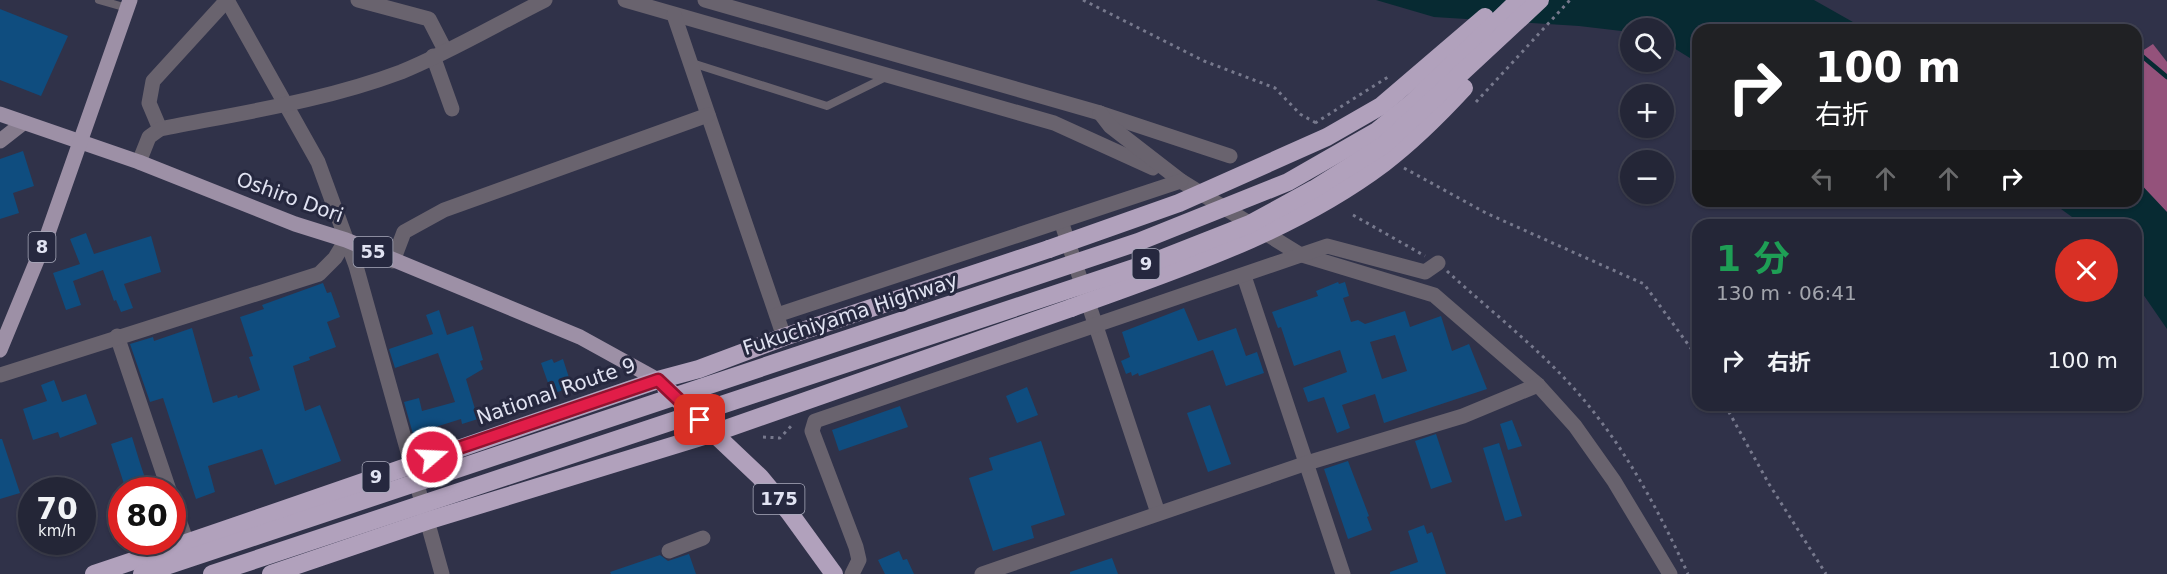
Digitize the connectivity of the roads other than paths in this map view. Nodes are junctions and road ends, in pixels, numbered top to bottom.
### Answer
1 (99, 0) edge
2 (227, 0) edge
3 (358, 0) edge
4 (545, 0) edge
5 (625, 0) edge
6 (705, 0) edge
7 (1506, 0) edge
8 (1518, 0) edge
9 (1541, 0) edge
10 (128, 4) edge
11 (674, 15) junction
12 (439, 53) junction
13 (690, 63) junction
14 (890, 75) junction
15 (285, 104) junction
16 (452, 109) dead end
17 (1100, 113) junction
18 (0, 114) edge
19 (708, 115) junction
20 (23, 123) junction
21 (160, 129) junction
22 (0, 141) edge
23 (81, 142) junction
24 (1230, 156) dead end
25 (139, 162) junction
26 (1181, 181) junction
27 (1061, 221) junction
28 (346, 240) junction
29 (1299, 254) junction
30 (393, 261) junction
31 (1438, 263) dead end
32 (1244, 276) junction
33 (777, 315) junction
34 (1096, 327) junction
35 (117, 336) junction
36 (784, 337) junction
37 (0, 350) edge
38 (0, 375) edge
39 (658, 380) junction
40 (1538, 385) junction
41 (714, 434) junction
42 (1306, 463) junction
43 (411, 464) junction
44 (165, 477) edge
45 (1158, 513) junction
46 (427, 521) junction
47 (703, 538) dead end
48 (186, 540) edge
49 (187, 543) junction
50 (669, 550) dead end
51 (94, 574) edge
52 (142, 574) edge
53 (212, 574) edge
54 (272, 574) edge
55 (442, 574) edge
56 (834, 574) edge
57 (852, 574) edge
58 (982, 574) edge
59 (1343, 574) edge
60 (1670, 574) edge

1 - 10 lane
2 - 15 street
2 - 21 street
3 - 12 street
4 - 12 street
5 - 11 street
6 - 17 street
7 - 36 highway, 9, bridge
8 - 52 highway, Fukuchiyama Highway / 9, bridge
9 - 41 highway, 9, bridge
9 - 53 highway, 9, bridge
10 - 23 main road, 8
11 - 13 street
11 - 14 street
12 - 15 street
12 - 16 street
13 - 14 lane
13 - 19 street
14 - 26 street
15 - 21 street
15 - 28 street
17 - 24 street
17 - 26 street
18 - 20 main road, Oshiro Dori / 55
19 - 30 street
19 - 33 street
20 - 22 street
20 - 23 main road, Oshiro Dori / 55
21 - 25 street
23 - 25 main road, Oshiro Dori / 55
23 - 37 main road, 8
25 - 28 main road, Oshiro Dori / 55
26 - 27 street
26 - 29 street
27 - 33 street
27 - 34 street
28 - 30 main road, Oshiro Dori / 55
28 - 35 street
28 - 43 street
29 - 31 street
29 - 32 street
29 - 40 street
30 - 39 main road, Oshiro Dori / 55
32 - 34 street
32 - 42 street
33 - 36 street
34 - 45 street
34 - 57 street
35 - 38 street
35 - 44 street
36 - 39 highway, 9
39 - 41 highway, 175
39 - 43 highway, National Route 9 / 9
40 - 42 street
40 - 60 street
41 - 46 highway, 9
41 - 56 highway, 175
42 - 45 street
42 - 59 street
43 - 46 street
43 - 49 highway, National Route 9 / 9
45 - 58 street
46 - 54 highway, 9
46 - 55 street
47 - 50 street
48 - 49 street
49 - 51 highway, National Route 9 / 9

